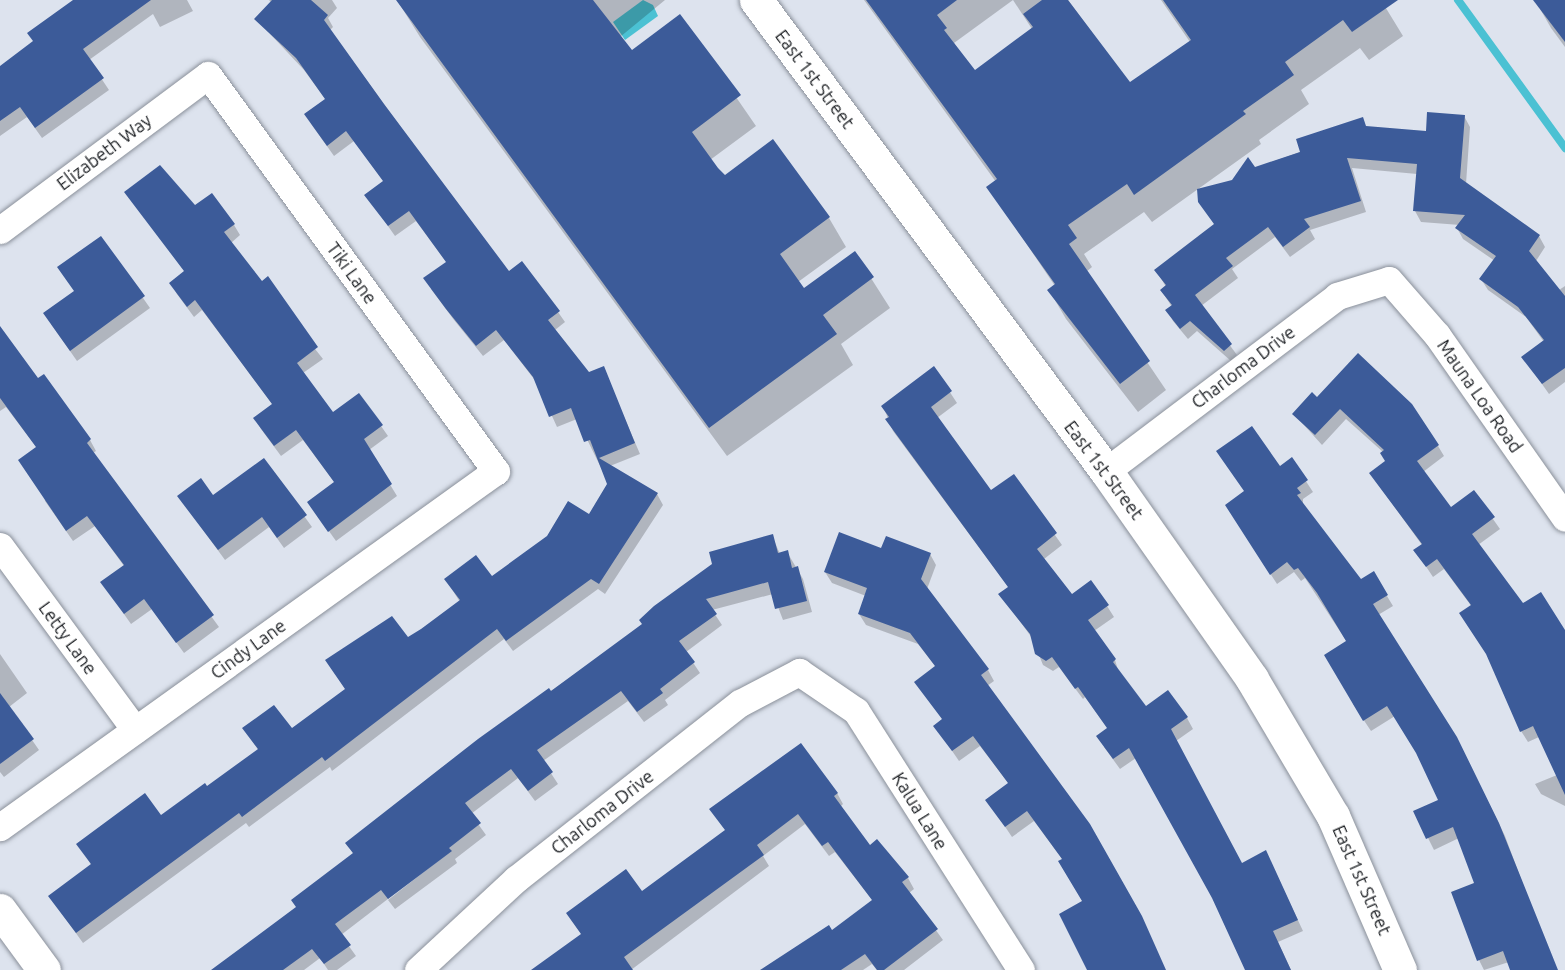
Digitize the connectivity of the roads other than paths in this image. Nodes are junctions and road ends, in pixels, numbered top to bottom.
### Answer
1 (756, 0) edge
2 (208, 75) joint
3 (0, 230) edge
4 (1389, 280) joint
5 (496, 471) joint
6 (1106, 471) junction
7 (1565, 518) edge
8 (0, 546) edge
9 (799, 672) joint
10 (135, 730) junction
11 (0, 827) edge
12 (0, 910) edge
13 (44, 970) edge
14 (418, 970) edge
15 (1020, 970) edge
16 (1400, 970) edge

1 - 6 main road, East 1st Street
2 - 3 street, Elizabeth Way
2 - 5 street, Tiki Lane
4 - 6 street, Charloma Drive
4 - 7 street, Mauna Loa Road
5 - 10 street, Cindy Lane
6 - 16 main road, East 1st Street
8 - 10 street, Letty Lane
9 - 14 street, Charloma Drive
9 - 15 street, Kalua Lane
10 - 11 street, Cindy Lane
12 - 13 main road

